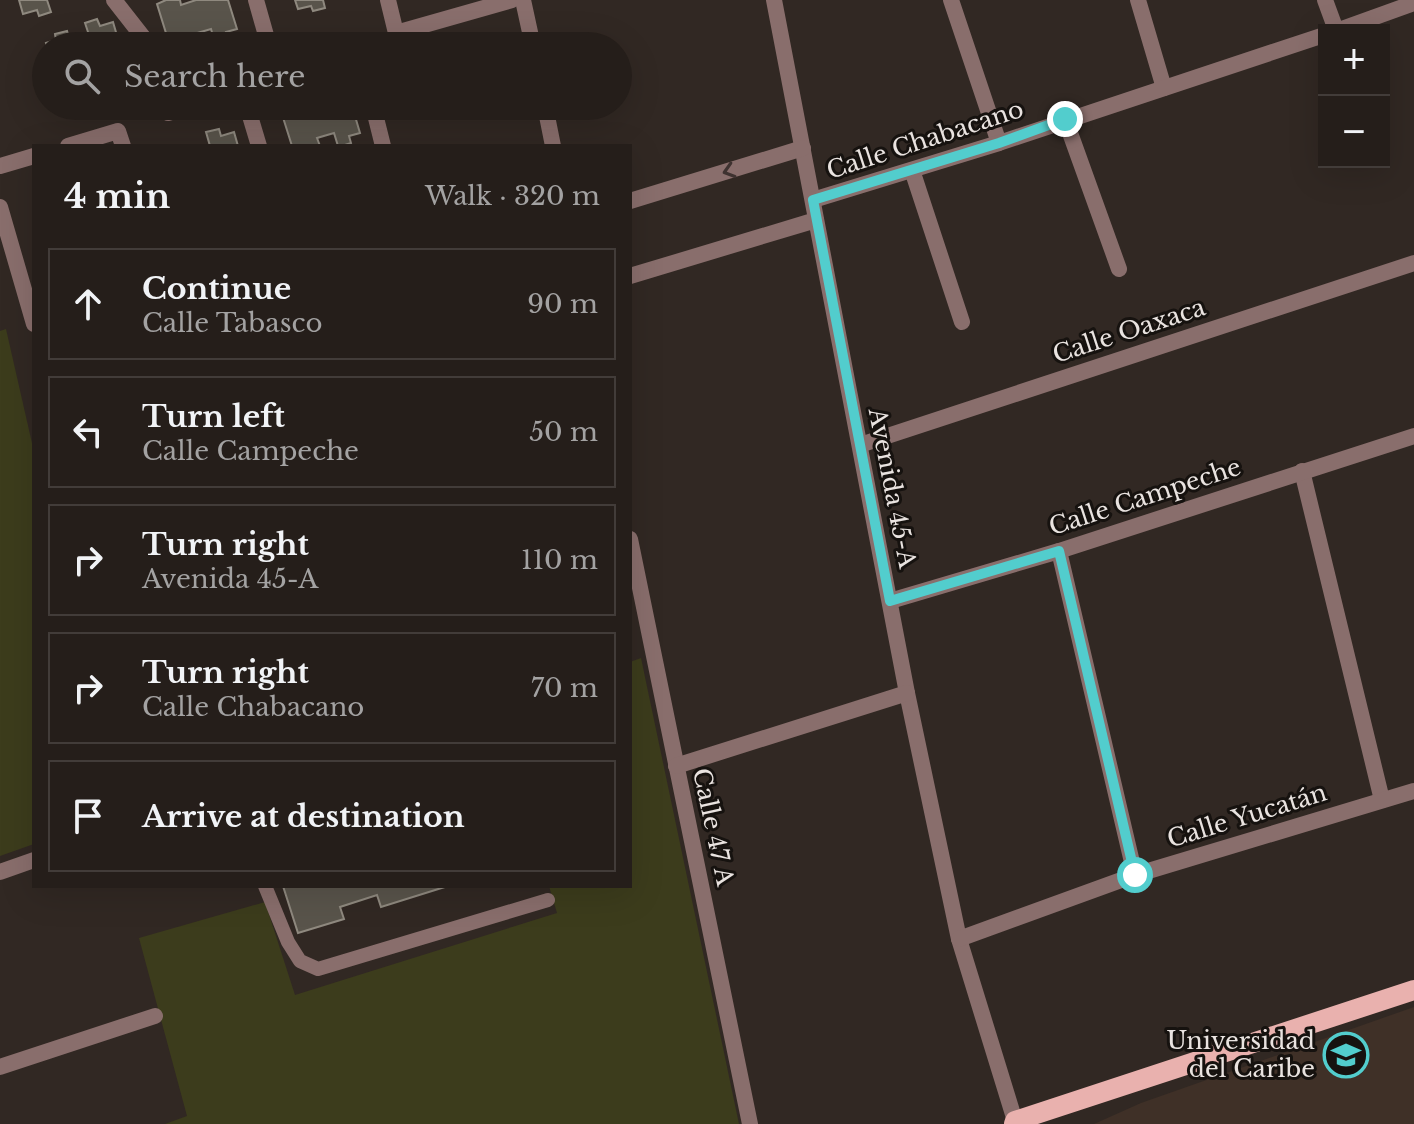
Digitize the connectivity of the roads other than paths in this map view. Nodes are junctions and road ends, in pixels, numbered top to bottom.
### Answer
1 (114, 0) edge
2 (256, 0) edge
3 (388, 0) edge
4 (512, 0) edge
5 (523, 0) edge
6 (774, 0) edge
7 (951, 0) edge
8 (1138, 0) edge
9 (1325, 0) edge
10 (1414, 3) edge
11 (1335, 24) edge
12 (1355, 24) edge
13 (139, 32) edge
14 (265, 32) edge
15 (396, 32) edge
16 (400, 32) edge
17 (530, 32) edge
18 (1318, 37) edge
19 (1164, 88) junction
20 (1065, 119) junction
21 (251, 120) edge
22 (376, 120) edge
23 (548, 120) edge
24 (999, 143) junction
25 (75, 144) edge
26 (122, 144) edge
27 (258, 144) edge
28 (382, 144) edge
29 (553, 144) edge
30 (803, 148) junction
31 (32, 157) edge
32 (0, 166) edge
33 (912, 170) junction
34 (632, 200) edge
35 (813, 200) junction
36 (0, 207) edge
37 (816, 220) junction
38 (1414, 263) edge
39 (1119, 269) dead end
40 (632, 275) edge
41 (32, 306) edge
42 (962, 322) dead end
43 (1414, 436) edge
44 (860, 445) junction
45 (1302, 471) junction
46 (1059, 551) junction
47 (632, 561) edge
48 (890, 601) junction
49 (638, 627) edge
50 (907, 693) junction
51 (676, 766) junction
52 (1414, 791) edge
53 (1382, 800) junction
54 (32, 861) edge
55 (0, 872) edge
56 (1135, 875) junction
57 (266, 888) edge
58 (548, 900) dead end
59 (959, 939) junction
60 (1414, 990) edge
61 (155, 1016) dead end
62 (0, 1067) edge
63 (1014, 1122) edge
64 (750, 1124) edge

1 - 13 street
2 - 14 street
3 - 15 street
4 - 16 street
5 - 17 street
6 - 30 street, Avenida 45-A
7 - 24 street
8 - 19 street
9 - 11 street
10 - 12 street
18 - 19 street, Calle Chabacano
19 - 20 street, Calle Chabacano
20 - 24 street, Calle Chabacano
20 - 39 street
21 - 27 street
22 - 28 street
23 - 29 street
24 - 33 street, Calle Chabacano
25 - 26 street
30 -> 34 street, Calle Chabacano
30 - 35 street, Avenida 45-A
31 - 32 street
33 - 35 street, Calle Chabacano
33 - 42 street
35 - 37 street, Avenida 45-A
36 - 41 street
37 - 40 street
37 - 44 street, Avenida 45-A
38 - 44 street, Calle Oaxaca
43 - 45 street, Calle Campeche
44 - 48 street, Avenida 45-A
45 - 46 street, Calle Campeche
45 - 53 street
46 - 48 street, Calle Campeche
46 - 56 street
47 - 49 street, Calle 47 A
48 - 50 street, Avenida 45-A
49 - 51 street, Calle 47 A
50 - 51 street
50 - 59 street, Avenida 45-A
51 - 64 street, Calle 47 A
52 - 53 street, Calle Yucatán
53 - 56 street, Calle Yucatán
54 - 55 street
56 - 59 street, Calle Yucatán
57 - 58 lane
59 - 63 street, Avenida 45-A
60 - 63 main road
61 - 62 street

